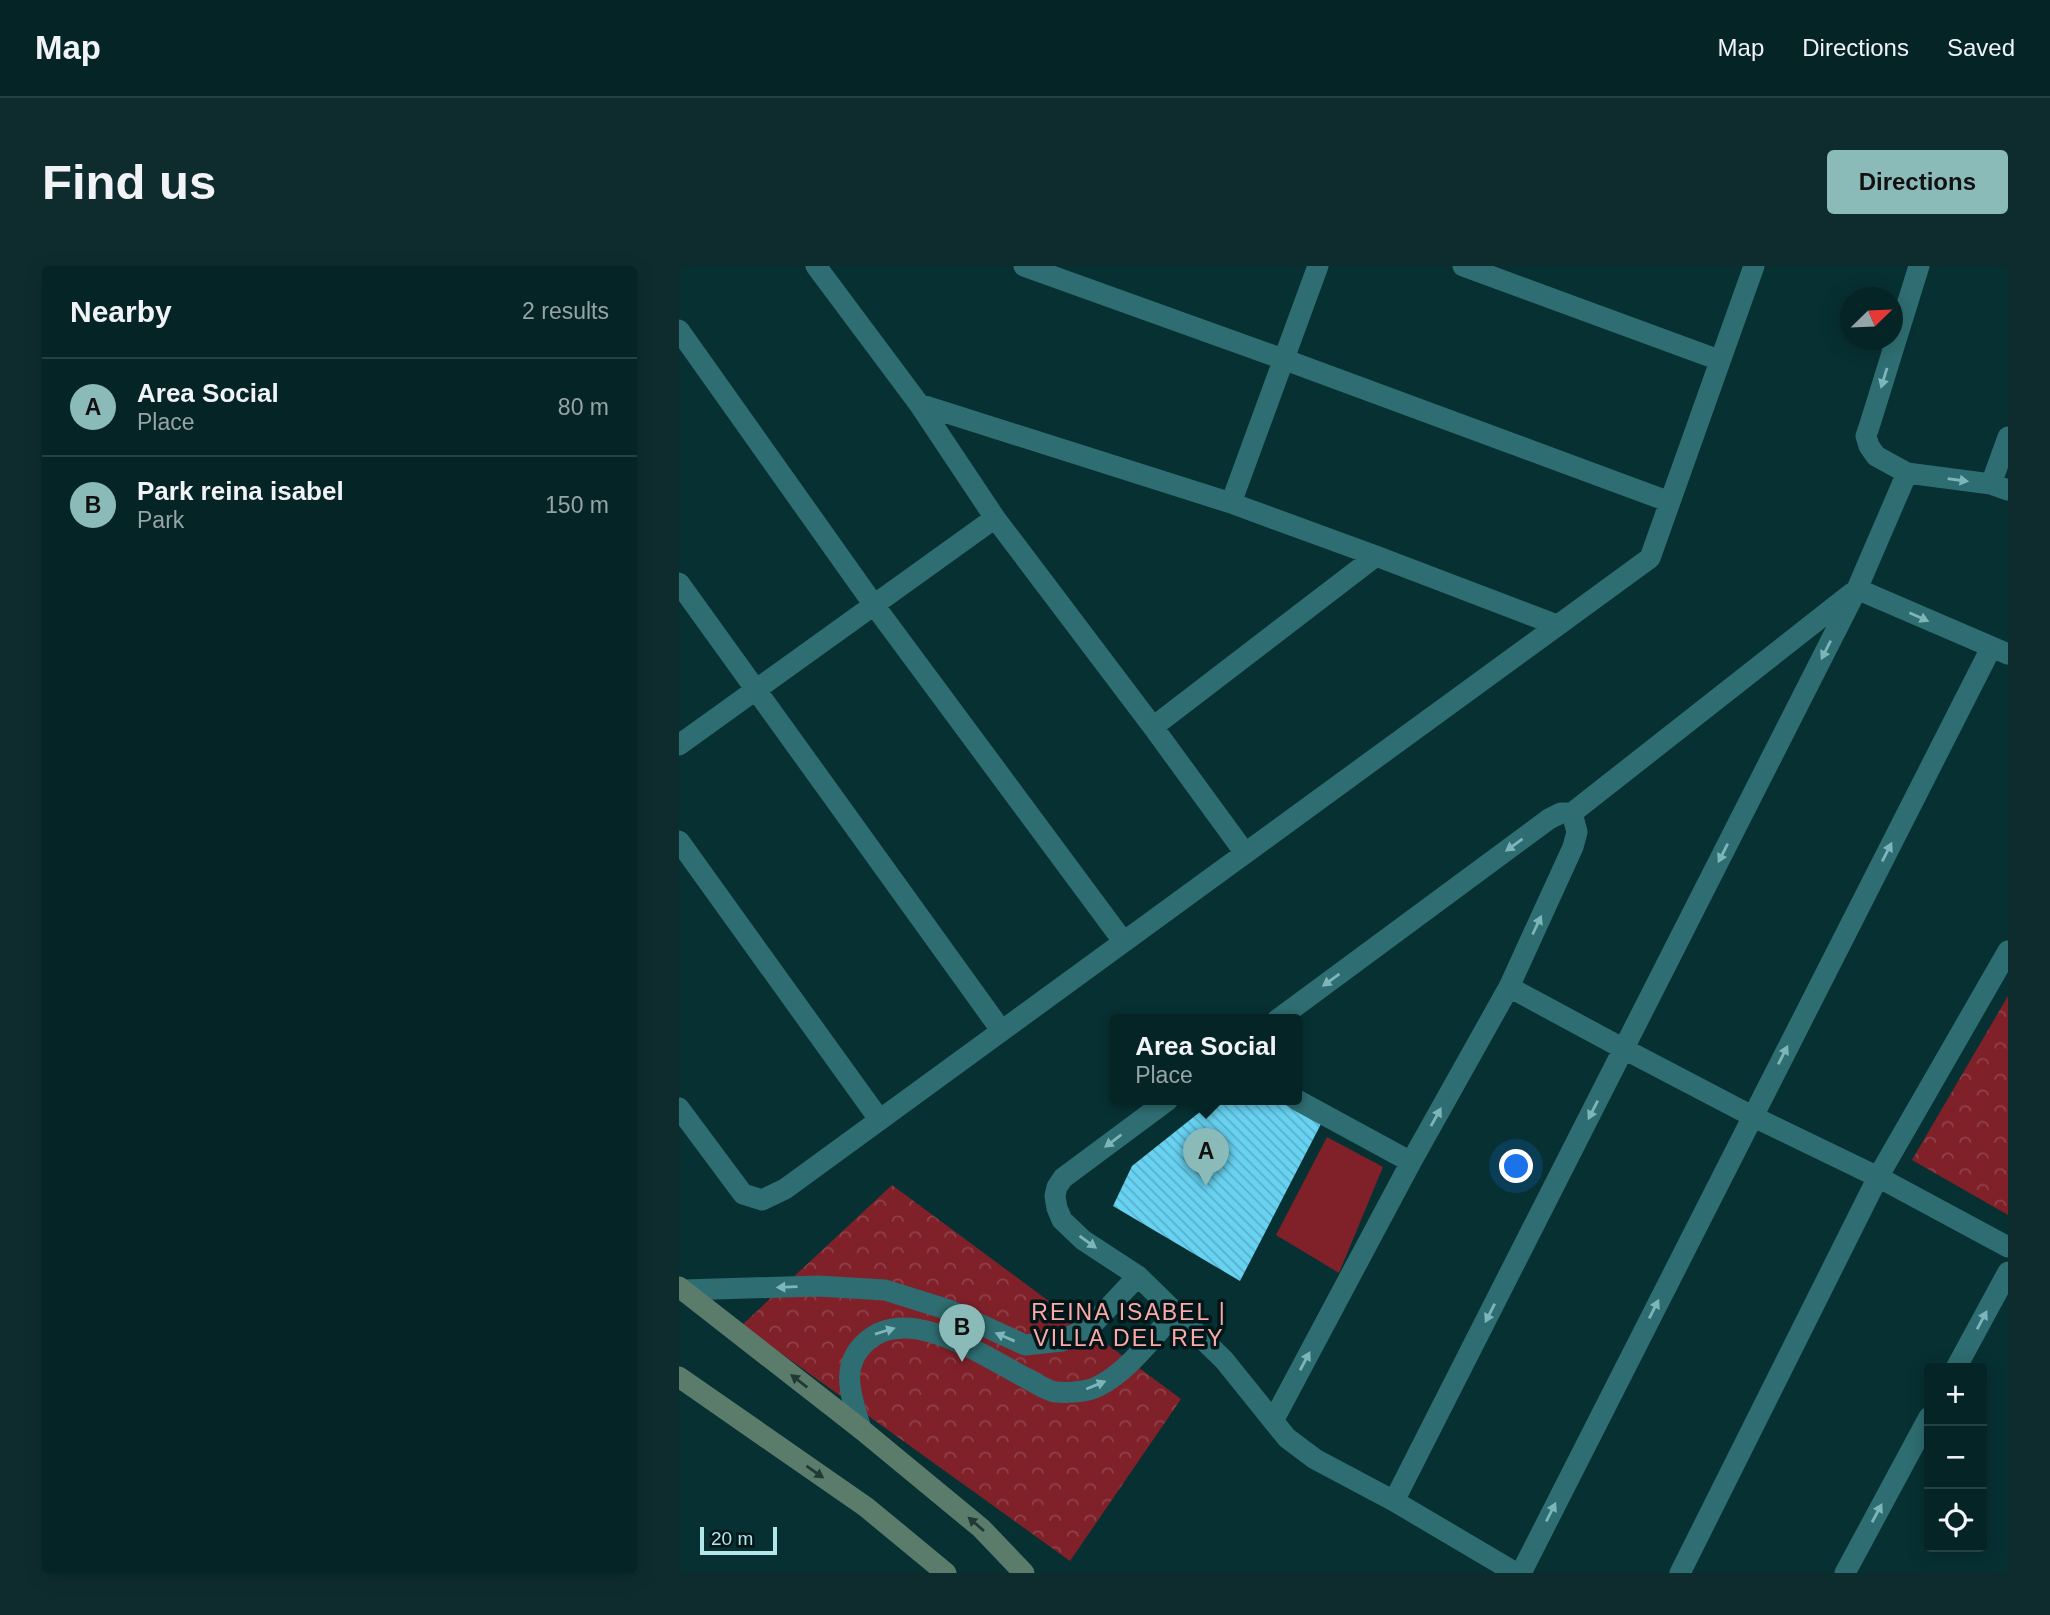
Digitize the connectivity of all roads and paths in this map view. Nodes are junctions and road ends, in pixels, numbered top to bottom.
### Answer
1 (817, 266) edge
2 (1024, 266) edge
3 (1318, 266) edge
4 (1463, 266) edge
5 (1754, 266) edge
6 (1919, 266) edge
7 (679, 330) edge
8 (1283, 359) junction
9 (1719, 360) junction
10 (919, 404) junction
11 (2008, 437) edge
12 (1907, 473) junction
13 (2000, 487) edge
14 (1670, 502) junction
15 (1231, 503) junction
16 (995, 518) junction
17 (1376, 556) junction
18 (679, 583) edge
19 (1857, 589) junction
20 (874, 605) junction
21 (1557, 625) junction
22 (2000, 651) edge
23 (756, 691) junction
24 (1153, 727) junction
25 (679, 745) edge
26 (1572, 813) junction
27 (679, 841) edge
28 (1245, 853) junction
29 (1122, 941) junction
30 (2008, 951) edge
31 (1509, 986) junction
32 (1285, 1014) edge
33 (1001, 1030) junction
34 (1624, 1049) junction
35 (1302, 1103) edge
36 (1161, 1105) edge
37 (679, 1108) edge
38 (1752, 1116) junction
39 (879, 1119) junction
40 (1411, 1162) junction
41 (1878, 1177) junction
42 (2008, 1247) edge
43 (2008, 1272) edge
44 (1137, 1276) junction
45 (681, 1288) edge
46 (1175, 1313) junction
47 (1959, 1363) edge
48 (679, 1377) edge
49 (1273, 1421) junction
50 (1925, 1426) edge
51 (861, 1429) junction
52 (1394, 1502) junction
53 (946, 1573) edge
54 (1024, 1573) edge
55 (1518, 1573) edge
56 (1680, 1573) edge
57 (1845, 1573) edge

1 - 10 street
2 - 8 street
3 - 8 street
4 - 9 street
5 - 9 street
6 -> 12 street
7 - 20 street
8 - 14 street
8 - 15 street
9 - 14 street
10 - 15 street
10 - 16 street
11 - 13 street
12 -> 13 street
12 - 19 street
14 - 21 street
15 - 17 street
16 - 20 street
16 - 24 street
17 - 21 street
17 - 24 street
18 - 23 street
19 -> 22 street
19 - 26 street
19 -> 34 street
20 - 23 street
20 - 29 street
21 - 28 street
38 -> 22 street
23 - 25 street
23 - 33 street
24 - 28 street
31 -> 26 street
26 -> 32 street
27 - 39 street
28 - 29 street
29 - 33 street
30 - 41 street
31 - 34 street
40 -> 31 street
33 - 39 street
34 - 38 street
34 -> 52 street
35 - 40 street
36 -> 44 street
37 - 39 street
38 - 41 street
55 -> 38 street
49 -> 40 street
41 - 42 street
41 - 56 street
47 -> 43 street
44 -> 45 street
44 - 46 street
51 -> 45 street
46 - 49 street
51 -> 46 street
48 -> 53 street
49 - 52 street
57 -> 50 street
54 -> 51 street
52 - 55 street

